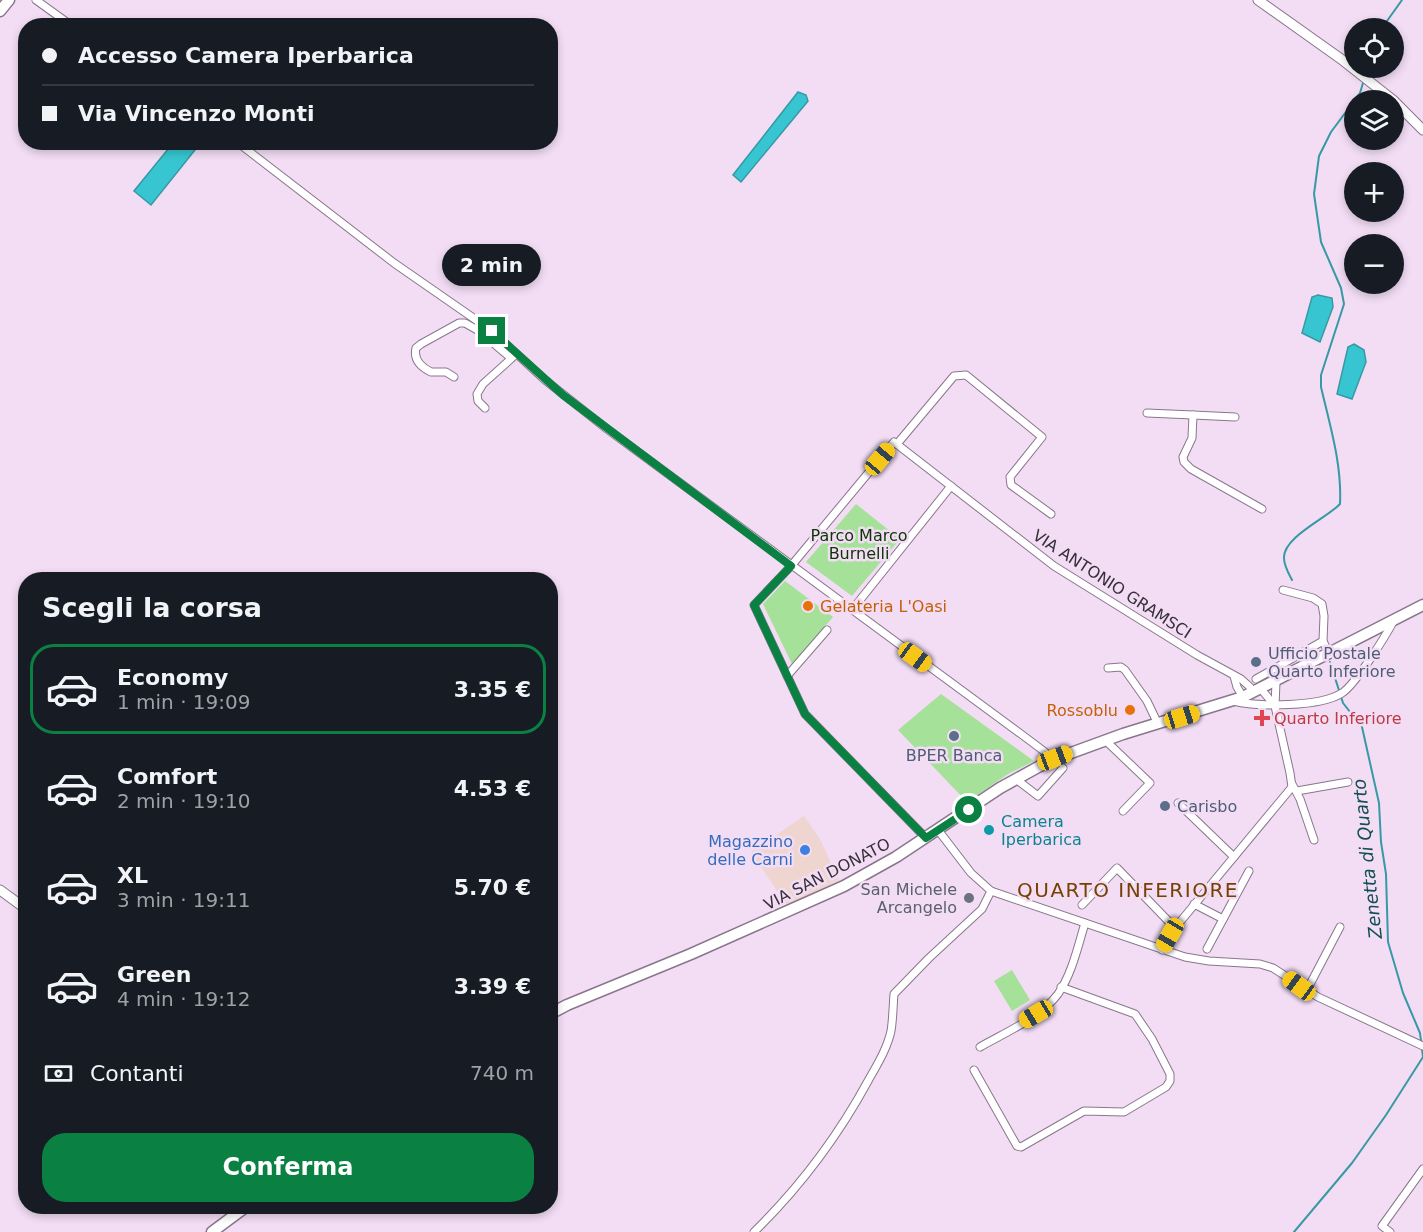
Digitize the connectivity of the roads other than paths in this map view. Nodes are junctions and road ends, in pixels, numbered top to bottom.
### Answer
1 (9, 0) edge
2 (36, 0) edge
3 (1258, 0) edge
4 (0, 11) edge
5 (61, 18) edge
6 (1379, 90) edge
7 (1404, 112) edge
8 (1423, 130) edge
9 (247, 150) edge
10 (500, 338) junction
11 (494, 344) junction
12 (517, 353) junction
13 (510, 358) junction
14 (454, 377) dead end
15 (484, 408) dead end
16 (1147, 413) dead end
17 (1193, 415) junction
18 (1235, 417) dead end
19 (897, 444) junction
20 (951, 486) junction
21 (1262, 509) dead end
22 (1051, 514) dead end
23 (791, 566) junction
24 (1283, 590) dead end
25 (1423, 605) edge
26 (852, 610) junction
27 (1394, 620) junction
28 (827, 630) dead end
29 (1323, 641) junction
30 (1329, 654) junction
31 (1108, 668) dead end
32 (787, 676) junction
33 (1276, 682) junction
34 (1249, 692) junction
35 (1275, 706) junction
36 (1158, 724) junction
37 (1105, 740) junction
38 (1049, 761) junction
39 (1063, 768) dead end
40 (1016, 779) junction
41 (1348, 782) dead end
42 (1292, 784) junction
43 (1297, 791) junction
44 (1178, 803) dead end
45 (1123, 811) dead end
46 (938, 830) junction
47 (926, 838) junction
48 (1314, 840) dead end
49 (1234, 857) junction
50 (1250, 872) dead end
51 (0, 890) edge
52 (991, 891) junction
53 (18, 903) edge
54 (1194, 904) junction
55 (1082, 905) dead end
56 (1223, 919) junction
57 (1084, 923) junction
58 (1340, 927) dead end
59 (1175, 928) junction
60 (1207, 949) dead end
61 (1162, 950) junction
62 (1061, 987) junction
63 (1307, 990) junction
64 (558, 1010) edge
65 (1420, 1044) edge
66 (980, 1047) dead end
67 (974, 1070) dead end
68 (1423, 1169) edge
69 (237, 1214) edge
70 (212, 1232) edge
71 (754, 1232) edge
72 (1390, 1232) edge

1 - 4 main road
2 - 5 street
3 - 6 street
7 - 8 street
9 - 10 street
10 - 11 street
10 - 12 street
11 - 13 street
11 - 14 street
12 - 13 street
12 - 23 street
13 - 15 street
16 - 17 street
17 - 18 street
17 - 21 street
19 - 20 street, VIA ANTONIO GRAMSCI
19 - 22 street, VIA ANTONIO GRAMSCI
19 - 23 street, VIA ANTONIO GRAMSCI
20 - 26 street
20 - 34 street, VIA ANTONIO GRAMSCI
23 - 26 street
23 - 32 street, VIA ANTONIO GRAMSCI
24 - 29 street
25 - 27 main road, VIA SAN DONATO
26 - 38 street
27 - 30 main road, VIA SAN DONATO
27 - 35 street, VIA SAN DONATO
28 - 32 street
29 - 30 street
29 - 34 street
30 - 33 main road, VIA SAN DONATO
31 - 36 street
32 - 47 street
33 - 34 main road, VIA SAN DONATO
33 - 35 street
34 - 35 street, VIA ANTONIO GRAMSCI
34 - 35 street, VIA SAN DONATO
34 - 36 main road, VIA SAN DONATO
35 - 42 street
36 - 37 main road, VIA SAN DONATO
37 - 38 main road, VIA SAN DONATO
37 - 45 street
38 - 40 main road, VIA SAN DONATO
39 - 40 street
40 - 46 main road, VIA SAN DONATO
41 - 43 street
42 - 43 street
42 - 49 street
43 - 48 street
44 - 49 street
46 - 47 main road, VIA SAN DONATO
46 - 52 street
47 - 64 main road, VIA SAN DONATO
49 - 54 street
50 - 56 street
51 - 53 street
52 - 57 street
52 - 71 street
54 - 56 street
54 - 59 street
55 - 59 street
56 - 60 street
57 - 61 street
57 - 62 street
58 - 63 street
59 - 61 street
61 - 63 street
62 - 66 street
62 - 67 street
63 - 65 street
68 - 72 street
69 - 70 main road

